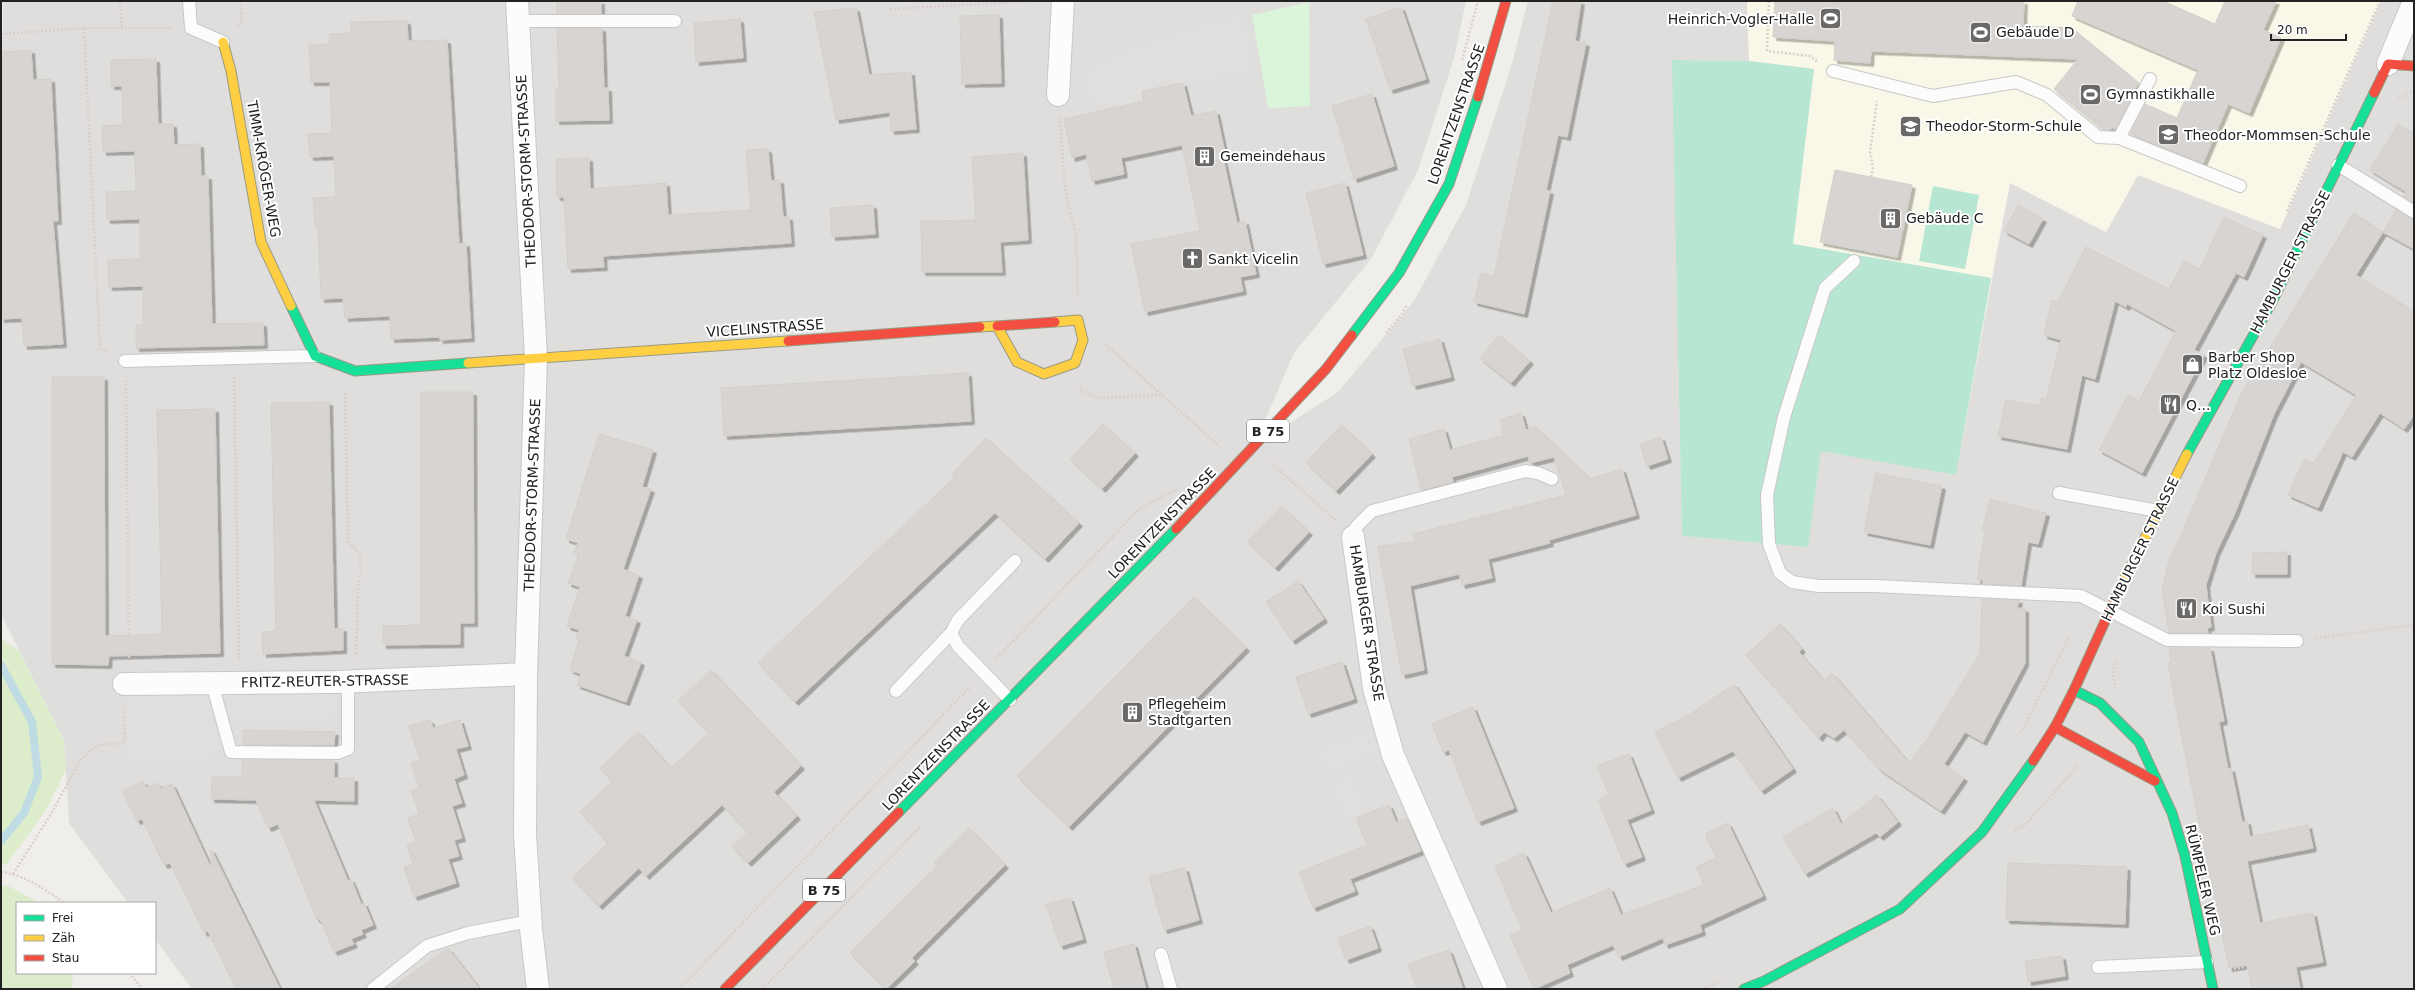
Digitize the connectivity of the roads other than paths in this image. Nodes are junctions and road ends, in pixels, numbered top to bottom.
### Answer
1 (189, 1) edge
2 (1062, 1) edge
3 (1506, 1) edge
4 (2414, 1) edge
5 (518, 11) edge
6 (675, 21) dead end
7 (223, 42) joint
8 (2388, 64) junction
9 (2414, 66) edge
10 (1833, 71) road end
11 (2150, 79) dead end
12 (1058, 95) road end
13 (2119, 138) junction
14 (2338, 165) junction
15 (2240, 186) dead end
16 (2414, 212) edge
17 (1854, 261) road end
18 (997, 326) junction
19 (315, 356) junction
20 (536, 358) junction
21 (125, 361) road end
22 (1552, 480) dead end
23 (2059, 493) dead end
24 (2158, 511) junction
25 (1354, 537) joint
26 (1015, 561) dead end
27 (2109, 609) junction
28 (952, 633) junction
29 (2297, 641) road end
30 (526, 674) junction
31 (352, 681) junction
32 (212, 683) junction
33 (127, 684) road end
34 (2074, 690) junction
35 (896, 691) dead end
36 (1010, 700) junction
37 (2055, 727) junction
38 (2155, 781) junction
39 (530, 920) junction
40 (1160, 954) dead end
41 (2207, 962) junction
42 (2098, 967) dead end
43 (373, 989) edge
44 (538, 989) edge
45 (725, 989) edge
46 (1172, 989) edge
47 (1496, 989) edge
48 (1744, 989) edge
49 (2213, 989) edge

1 - 7 lane
2 - 12 street
3 - 36 street, LORENTZENSTRASSE / B 75
4 - 8 street, HAMBURGER STRASSE
5 - 6 lane
5 - 20 street, THEODOR-STORM-STRASSE
7 - 19 street, TIMM-KRÖGER-WEG
8 - 9 street
8 - 14 street, HAMBURGER STRASSE
10 - 13 lane
11 - 13 lane
13 - 15 lane
14 - 16 lane
14 - 24 street, HAMBURGER STRASSE
17 - 27 lane
18 - 18 street, VICELINSTRASSE
18 - 20 street, VICELINSTRASSE
19 - 20 street
19 - 21 lane
20 - 30 street, THEODOR-STORM-STRASSE
22 - 25 lane
23 - 24 lane
24 - 27 street, HAMBURGER STRASSE
25 - 47 street, HAMBURGER STRASSE
26 - 28 lane
27 - 29 lane
27 - 34 street, HAMBURGER STRASSE
28 - 35 lane
28 - 36 lane
30 - 31 street, FRITZ-REUTER-STRASSE
30 - 39 street, THEODOR-STORM-STRASSE
31 - 32 street, FRITZ-REUTER-STRASSE
31 - 32 lane
32 - 33 street, FRITZ-REUTER-STRASSE
34 - 37 street, HAMBURGER STRASSE
34 - 38 street, RÜMPELER WEG
36 - 45 street, LORENTZENSTRASSE / B 75
37 - 38 street
37 - 48 street, HAMBURGER STRASSE
38 - 41 street, RÜMPELER WEG
39 - 43 lane
39 - 44 street, THEODOR-STORM-STRASSE
40 - 46 lane
41 - 42 lane
41 - 49 street, RÜMPELER WEG

